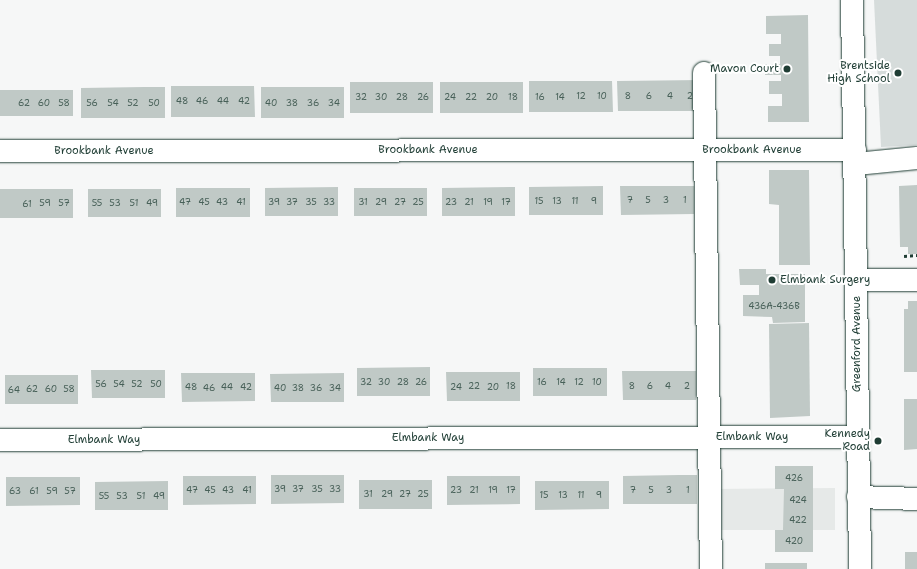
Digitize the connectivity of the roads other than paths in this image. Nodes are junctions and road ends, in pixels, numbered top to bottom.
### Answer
1 (852, 0) edge
2 (704, 73) dead end
3 (705, 149) junction
4 (0, 151) edge
5 (855, 157) junction
6 (917, 158) edge
7 (858, 280) junction
8 (917, 280) edge
9 (711, 437) junction
10 (857, 437) junction
11 (0, 440) edge
12 (858, 497) junction
13 (917, 499) edge
14 (711, 569) edge
15 (860, 569) edge

1 - 5 street, Greenford Avenue
2 - 3 street
3 - 4 street, Brookbank Avenue
3 - 5 street, Brookbank Avenue
3 - 9 street
5 - 6 street, Brookbank Avenue
5 - 7 street, Greenford Avenue
7 - 8 street
7 - 10 street, Greenford Avenue
9 - 10 street, Elmbank Way
9 - 11 street, Elmbank Way
9 - 14 street
10 - 12 street, Greenford Avenue
12 - 13 street
12 - 15 street, Greenford Avenue

